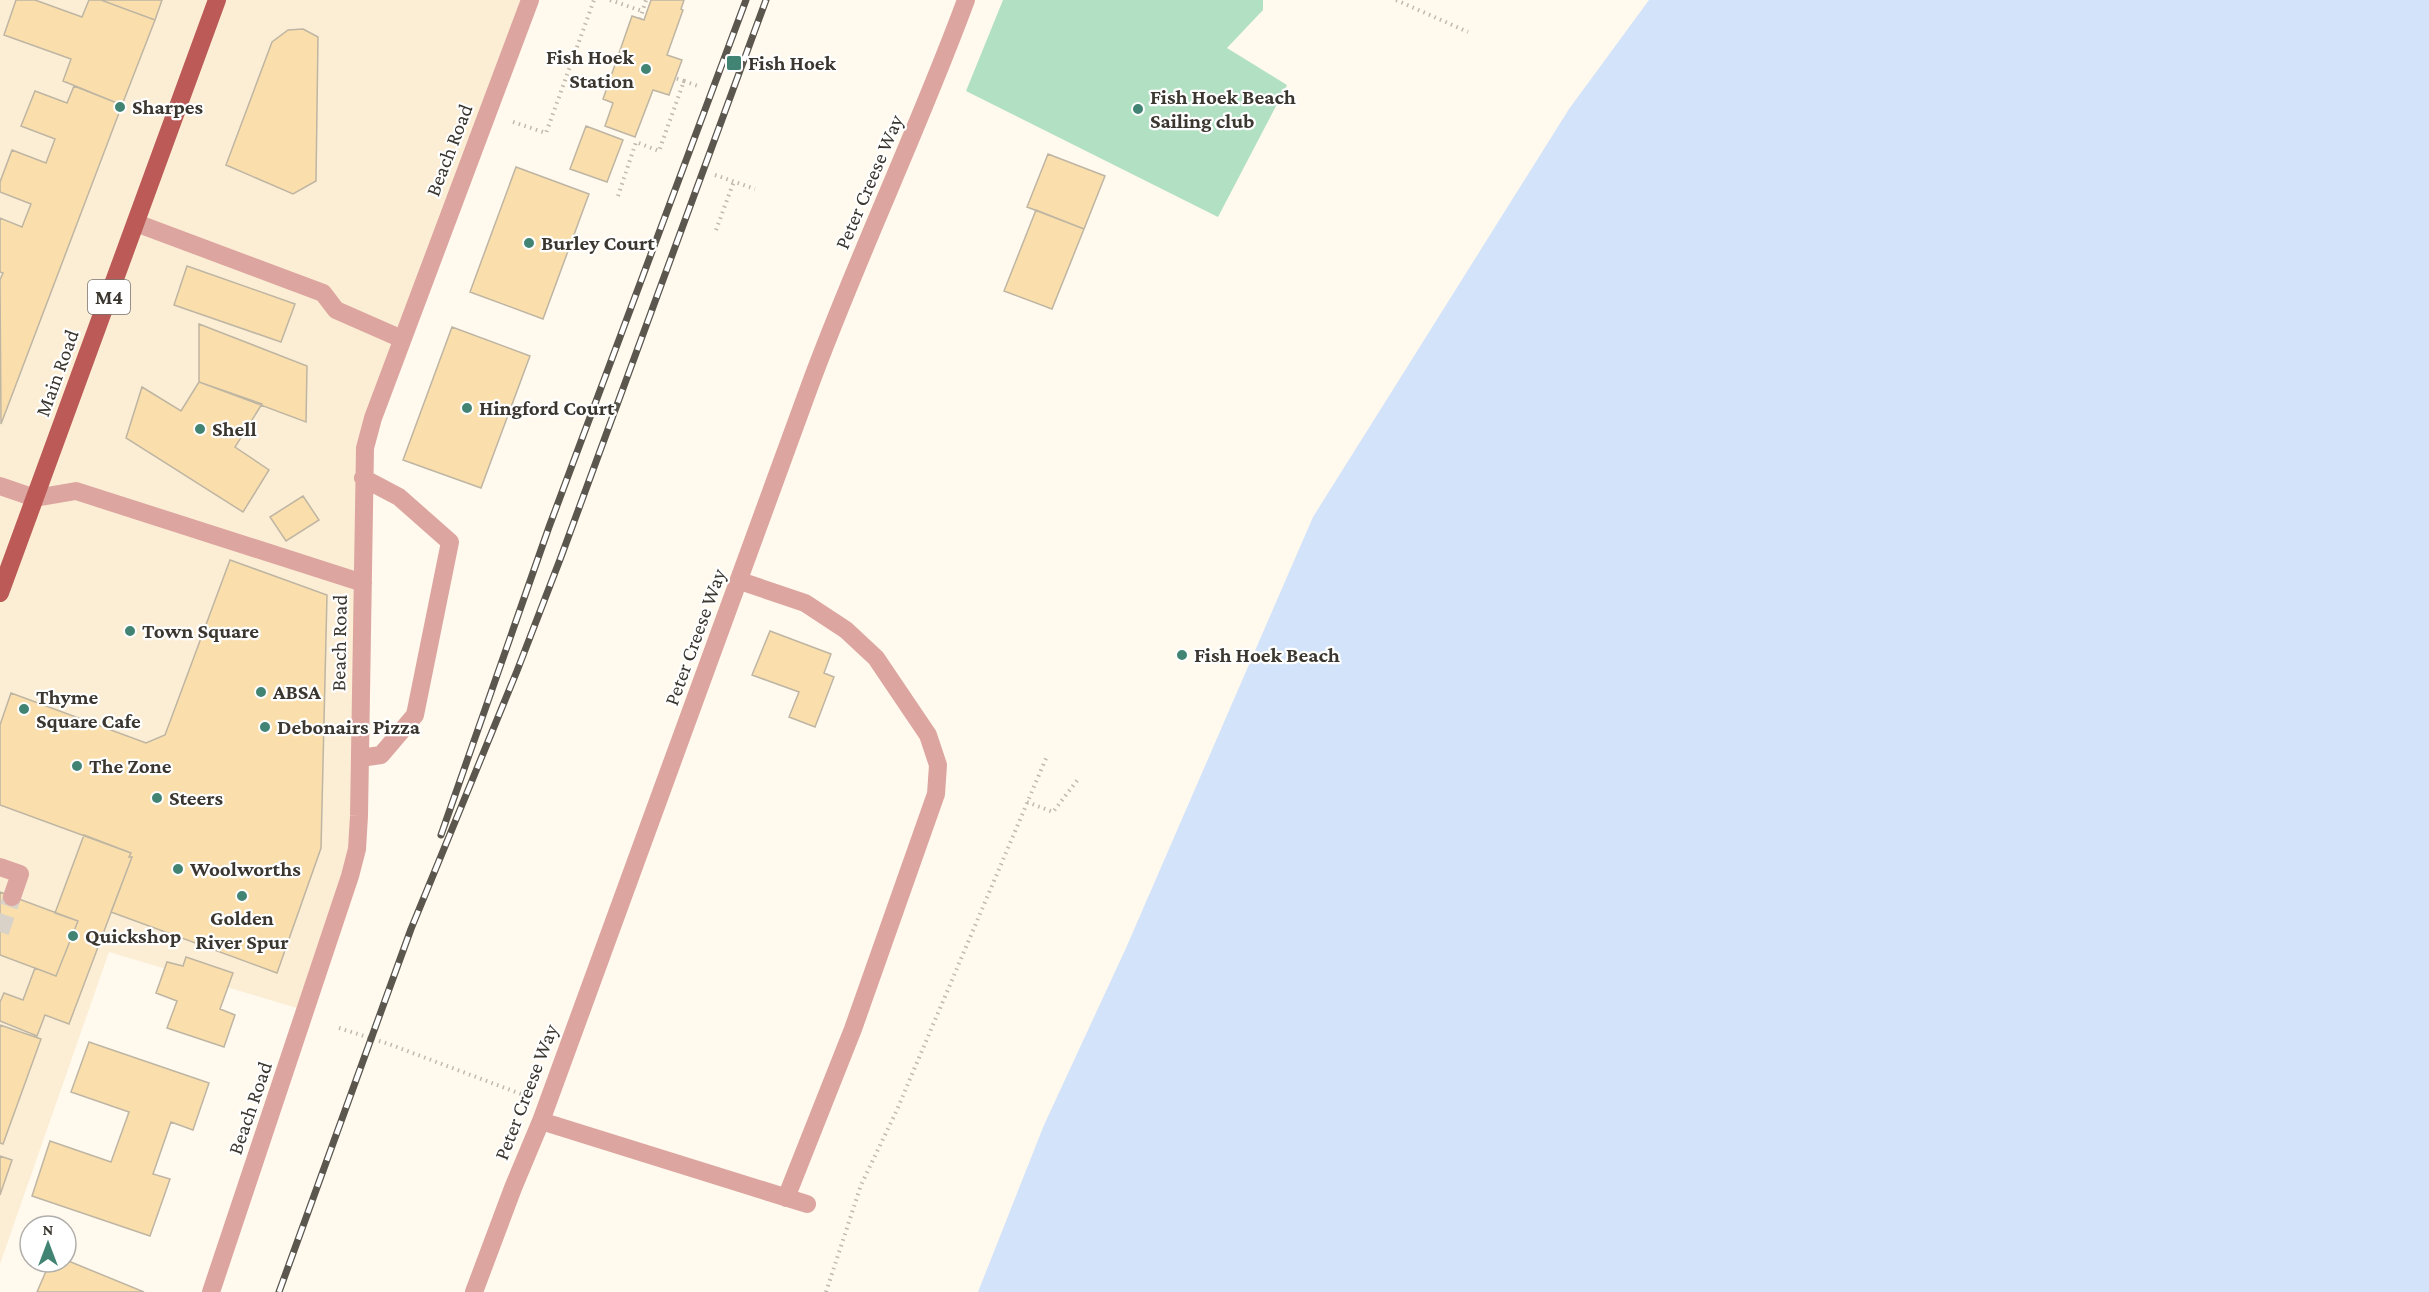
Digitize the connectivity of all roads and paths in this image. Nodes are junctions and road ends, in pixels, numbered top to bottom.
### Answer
1 (217, 0) edge
2 (530, 0) edge
3 (594, 0) edge
4 (610, 0) edge
5 (646, 0) edge
6 (966, 0) edge
7 (1396, 0) edge
8 (642, 11) junction
9 (640, 19) dead end
10 (1468, 32) dead end
11 (675, 78) dead end
12 (684, 81) junction
13 (698, 86) dead end
14 (509, 121) dead end
15 (715, 175) dead end
16 (734, 181) junction
17 (755, 189) dead end
18 (618, 196) dead end
19 (136, 224) junction
20 (716, 230) dead end
21 (402, 339) junction
22 (363, 478) junction
23 (0, 486) edge
24 (35, 498) junction
25 (740, 581) junction
26 (363, 584) junction
27 (0, 593) edge
28 (1047, 756) dead end
29 (360, 758) junction
30 (1079, 778) dead end
31 (1028, 802) junction
32 (0, 867) edge
33 (12, 897) tunnel mouth
34 (339, 1028) dead end
35 (544, 1113) junction
36 (786, 1198) junction
37 (807, 1204) dead end
38 (211, 1292) edge
39 (474, 1292) edge
40 (826, 1292) edge

1 - 19 main road, Main Road / M4
2 - 21 street, Beach Road
3 - 14 path
4 - 8 path
5 - 8 path
6 - 25 street, Peter Creese Way
7 - 10 path
8 - 9 path
11 - 12 path
12 - 13 path
12 - 18 path
15 - 16 path
16 - 17 path
16 - 20 path
19 - 21 street
19 - 24 main road, Main Road / M4
21 - 22 street, Beach Road
22 - 26 street, Beach Road
22 - 29 street
23 - 24 street
24 - 26 street
24 - 27 main road, Main Road / M4
25 - 35 street, Peter Creese Way
25 - 36 street
26 - 29 street, Beach Road
28 - 31 path
29 - 38 street, Beach Road
30 - 31 path
31 - 40 path
32 - 33 street
34 - 35 path
35 - 36 street
35 - 39 street, Peter Creese Way
36 - 37 street

